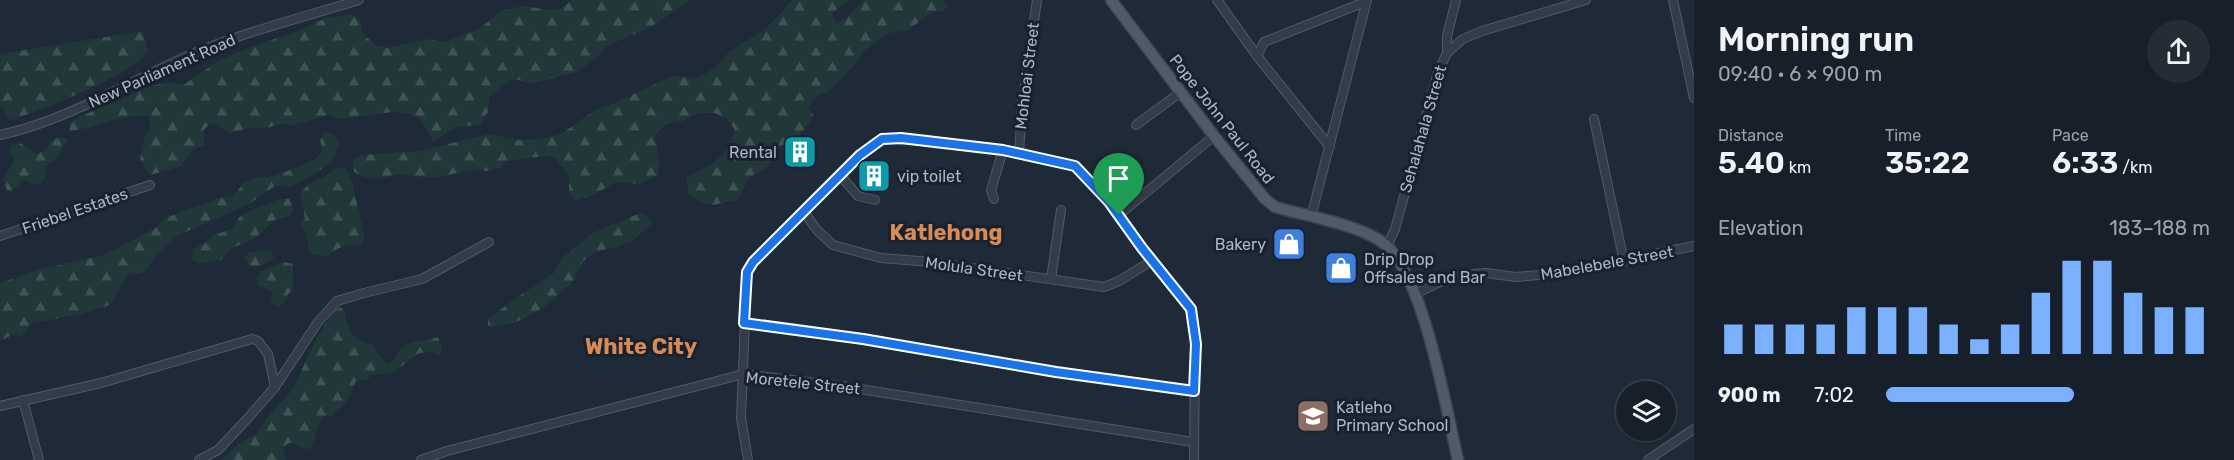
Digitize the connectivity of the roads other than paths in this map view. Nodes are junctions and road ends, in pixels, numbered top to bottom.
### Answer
1 (359, 0) edge
2 (1036, 0) edge
3 (1111, 0) edge
4 (1218, 0) edge
5 (1367, 0) edge
6 (1456, 0) edge
7 (1586, 0) edge
8 (1673, 0) edge
9 (1448, 53) junction
10 (1257, 56) junction
11 (1181, 92) junction
12 (1694, 98) edge
13 (1594, 119) dead end
14 (1136, 125) dead end
15 (0, 135) edge
16 (1214, 136) junction
17 (1330, 147) junction
18 (1003, 150) junction
19 (1019, 153) junction
20 (840, 175) junction
21 (150, 185) dead end
22 (994, 199) dead end
23 (875, 200) dead end
24 (1061, 210) dead end
25 (804, 212) junction
26 (1119, 215) junction
27 (1311, 217) junction
28 (0, 236) edge
29 (489, 242) dead end
30 (1387, 246) junction
31 (1694, 246) edge
32 (1153, 260) junction
33 (1624, 262) junction
34 (1051, 279) junction
35 (1415, 294) junction
36 (744, 323) junction
37 (744, 374) junction
38 (275, 387) junction
39 (1194, 391) junction
40 (23, 400) junction
41 (0, 406) edge
42 (1694, 429) edge
43 (1193, 442) junction
44 (448, 456) edge
45 (39, 460) edge
46 (199, 460) edge
47 (421, 460) edge
48 (747, 460) edge
49 (1194, 460) edge
50 (1458, 460) edge
51 (1648, 460) edge

1 - 15 street, New Parliament Road
2 - 19 street, Mohloai Street
3 - 11 main road, Pope John Paul Road
4 - 10 street
5 - 10 street
5 - 17 street
6 - 9 street
7 - 9 street, Sehalahala Street
8 - 12 street
9 - 30 street, Sehalahala Street
10 - 17 street
11 - 14 street
11 - 16 main road, Pope John Paul Road
13 - 33 street
16 - 26 street
16 - 27 main road, Pope John Paul Road
17 - 27 street
18 - 19 street
18 - 20 street
18 - 22 street
19 - 26 street
20 - 23 street
20 - 25 street
21 - 28 street, Friebel Estates
24 - 34 street
25 - 34 street, Molula Street
25 - 36 street
26 - 32 street
27 - 30 main road, Pope John Paul Road
29 - 38 street
30 - 35 main road, Pope John Paul Road
31 - 33 street, Mabelebele Street
32 - 34 street, Molula Street
32 - 39 street
33 - 35 street, Mabelebele Street
35 - 50 main road, Pope John Paul Road
36 - 37 street
36 - 39 street
37 - 43 street, Moretele Street
37 - 44 street, Moretele Street
37 - 48 street
38 - 40 street
38 - 46 street
39 - 43 street
40 - 41 street
40 - 45 street
42 - 51 street
43 - 49 street
44 - 47 street, Moretele Street

